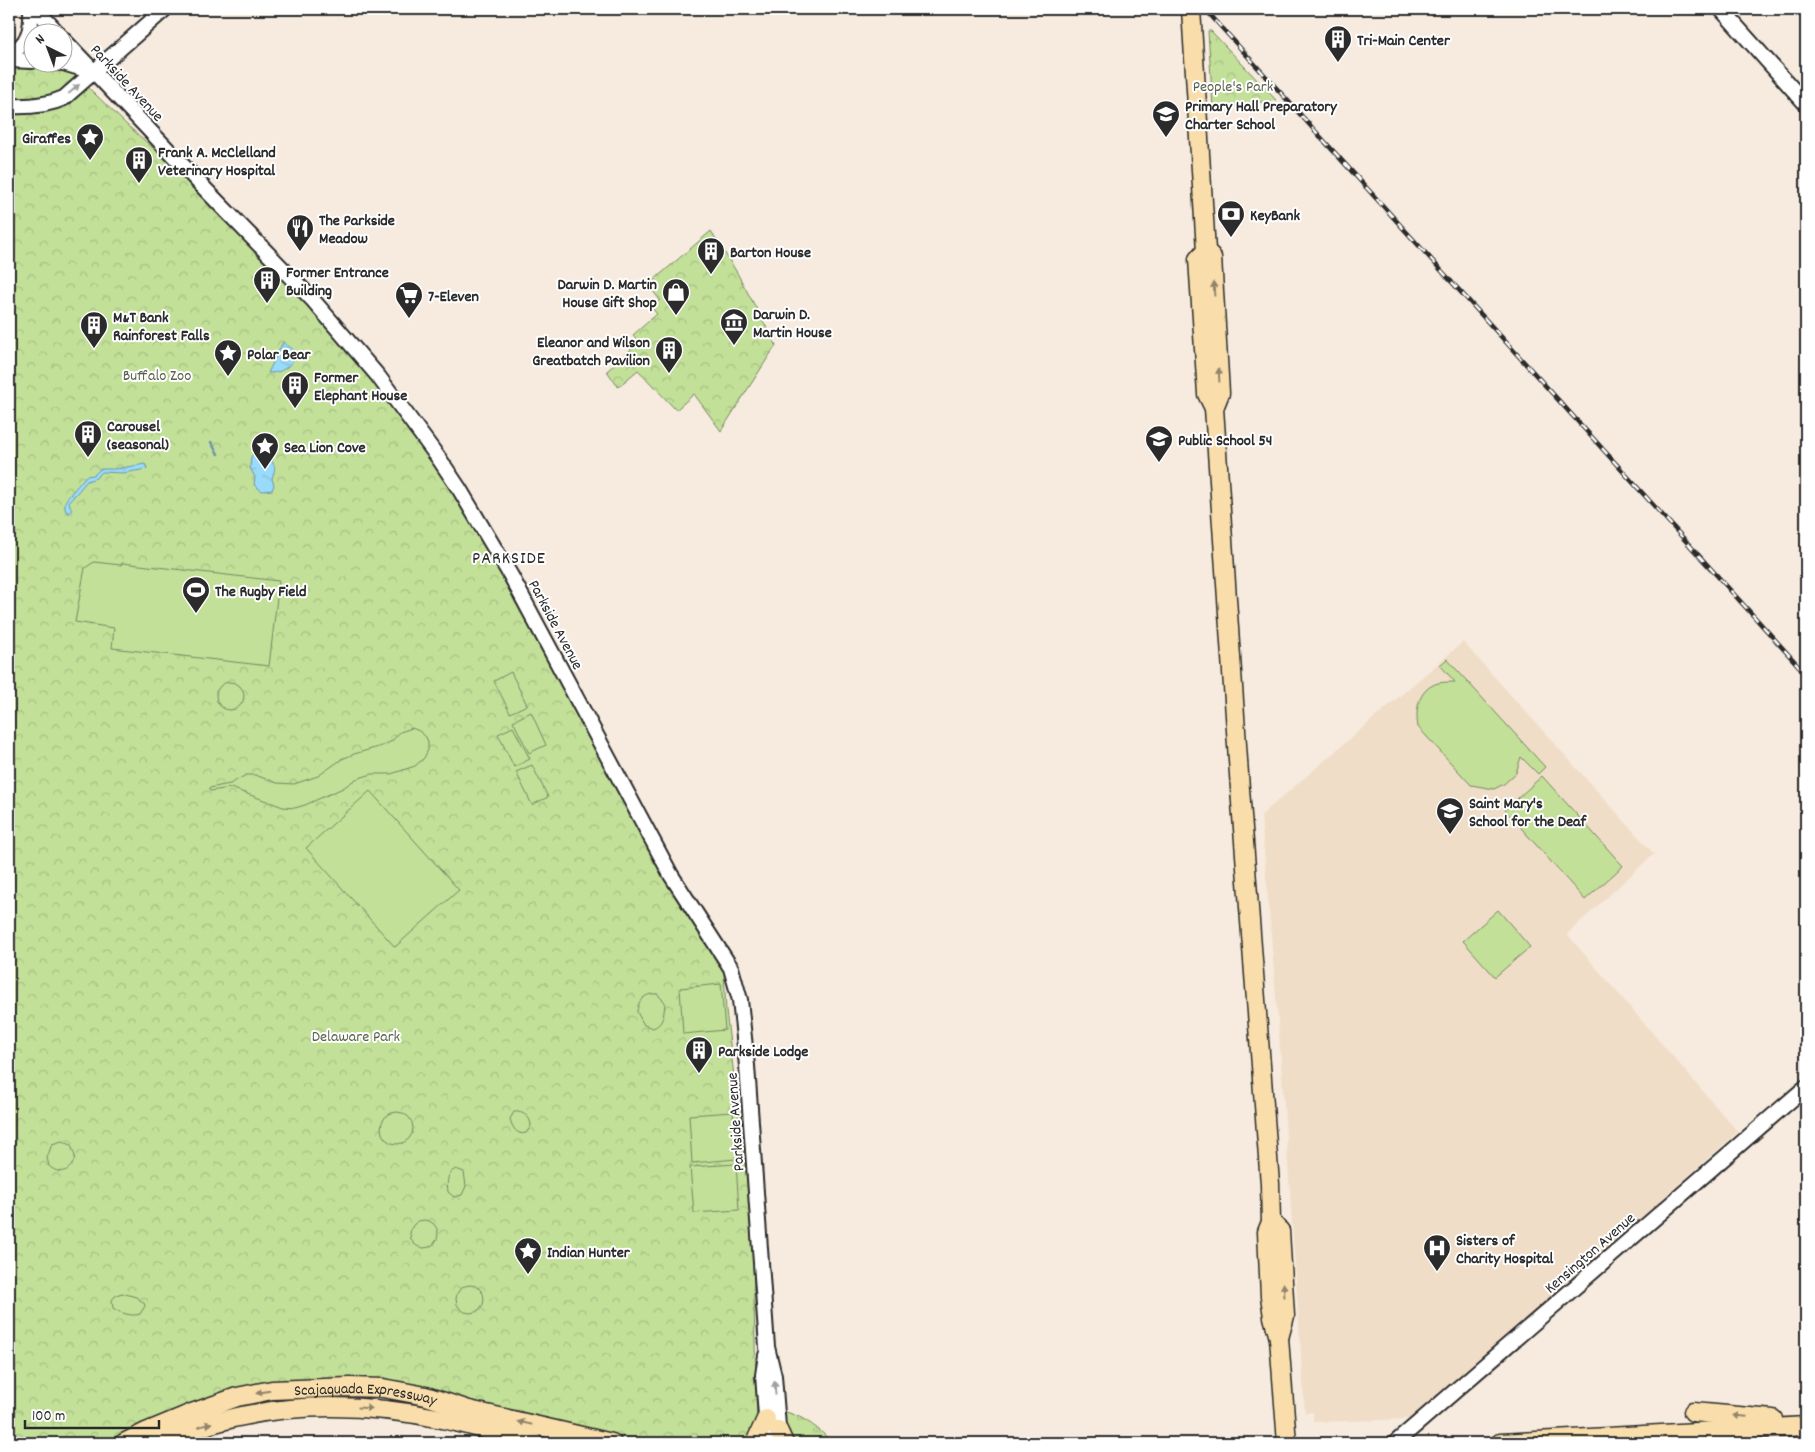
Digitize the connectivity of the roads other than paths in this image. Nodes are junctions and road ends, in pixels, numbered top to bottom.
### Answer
1 (31, 9) edge
2 (36, 9) edge
3 (165, 9) edge
4 (1191, 9) edge
5 (1721, 9) edge
6 (48, 22) edge
7 (72, 49) edge
8 (9, 54) edge
9 (9, 60) edge
10 (22, 61) edge
11 (72, 66) edge
12 (93, 72) junction
13 (1806, 104) edge
14 (9, 106) edge
15 (1806, 1087) edge
16 (1693, 1412) dead end
17 (1806, 1422) edge
18 (1806, 1426) edge
19 (775, 1436) edge
20 (1399, 1440) edge
21 (1287, 1442) edge
22 (124, 1443) edge
23 (160, 1443) edge
24 (534, 1443) edge
25 (612, 1443) edge
26 (755, 1443) edge
27 (1500, 1443) edge

1 - 8 street
2 - 6 street
3 - 12 street
4 - 21 main road
5 - 13 street
7 - 12 street, Parkside Avenue
9 - 10 street
11 - 12 street
14 -> 12 street
12 - 19 street, Parkside Avenue
15 - 20 street, Kensington Avenue
17 -> 16 main road
18 - 27 main road
19 - 26 main road
25 -> 22 main road, Scajaquada Expressway
23 -> 24 main road, Scajaquada Expressway

